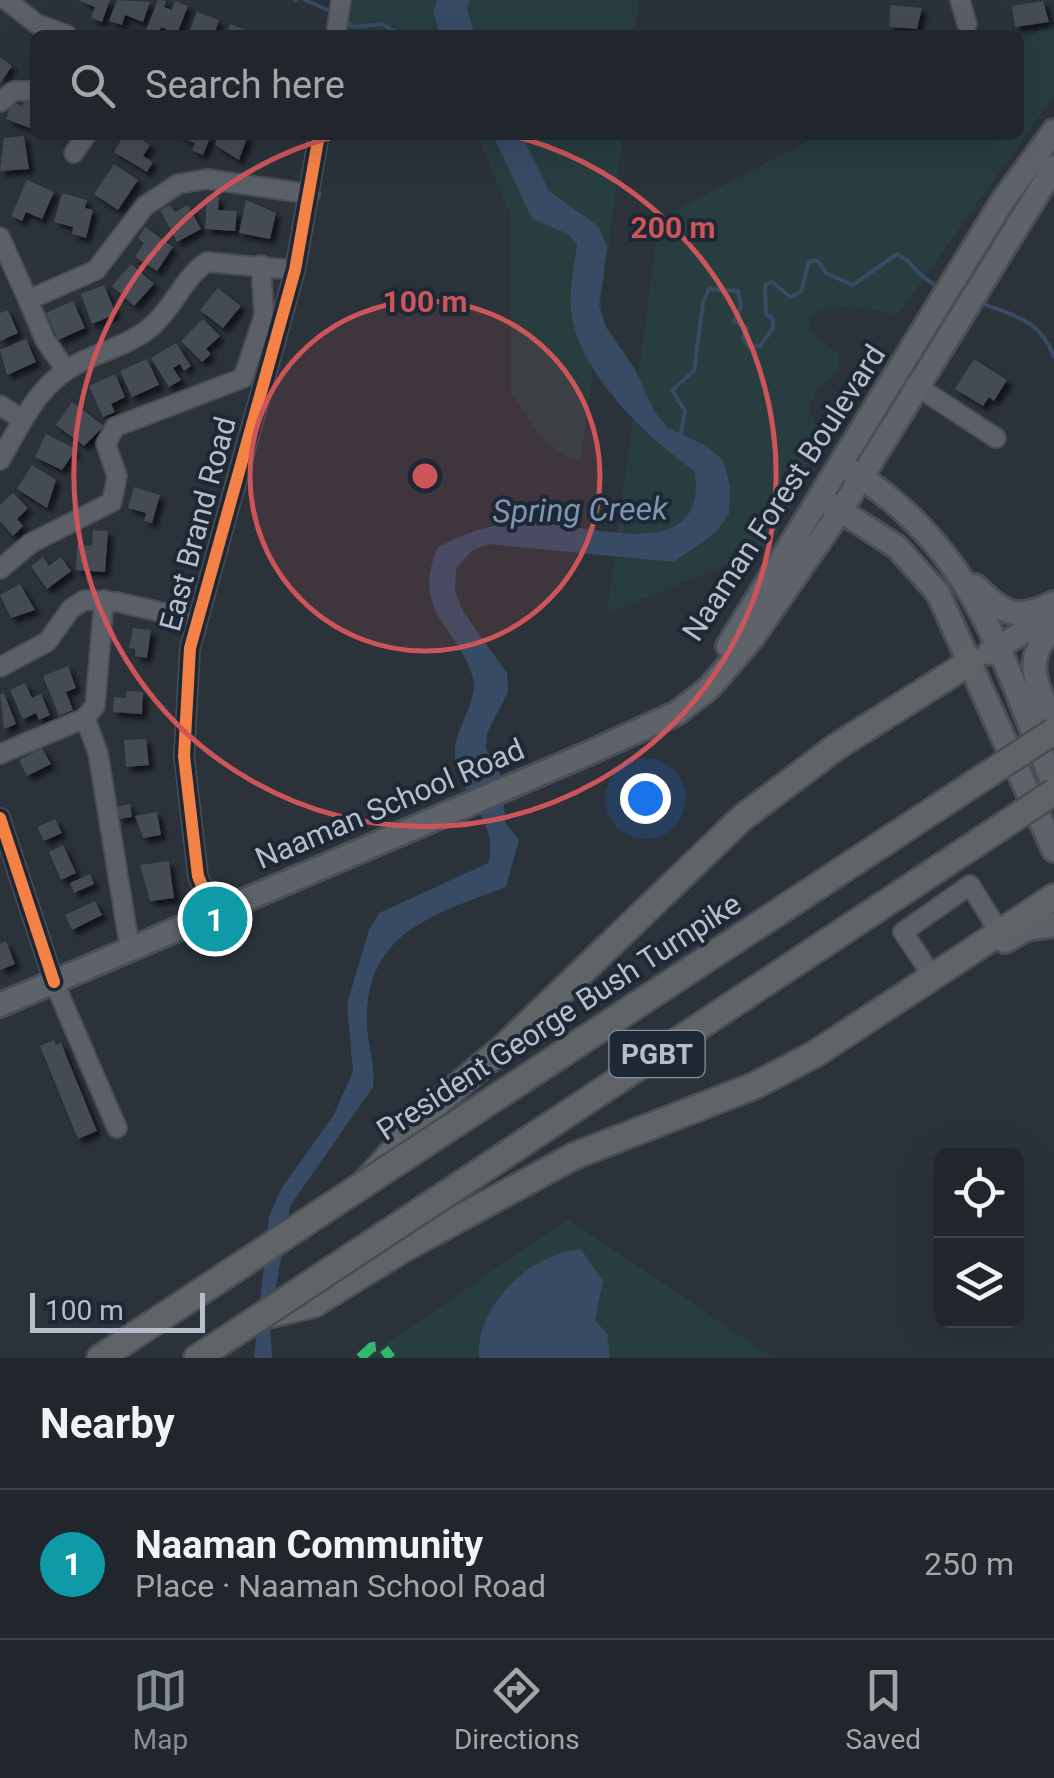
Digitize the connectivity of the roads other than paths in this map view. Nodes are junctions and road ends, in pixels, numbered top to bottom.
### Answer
1 (6, 0) edge
2 (341, 0) edge
3 (960, 0) edge
4 (966, 24) dead end
5 (53, 30) edge
6 (337, 30) edge
7 (30, 91) edge
8 (0, 102) edge
9 (1054, 131) edge
10 (82, 140) edge
11 (318, 140) edge
12 (74, 152) dead end
13 (1045, 166) edge
14 (310, 194) junction
15 (0, 237) edge
16 (261, 265) junction
17 (296, 270) junction
18 (28, 300) junction
19 (930, 341) junction
20 (66, 370) junction
21 (915, 386) junction
22 (0, 404) edge
23 (21, 419) junction
24 (996, 438) dead end
25 (0, 460) edge
26 (851, 471) junction
27 (820, 498) junction
28 (841, 510) junction
29 (0, 569) edge
30 (962, 574) junction
31 (104, 600) junction
32 (1054, 603) edge
33 (1054, 614) edge
34 (195, 620) junction
35 (1054, 627) edge
36 (998, 648) junction
37 (972, 660) junction
38 (0, 667) edge
39 (85, 718) junction
40 (1054, 728) edge
41 (638, 730) junction
42 (0, 754) edge
43 (1054, 789) edge
44 (0, 818) edge
45 (1054, 850) edge
46 (1054, 897) edge
47 (213, 914) junction
48 (1054, 925) edge
49 (1000, 933) junction
50 (978, 947) junction
51 (130, 949) junction
52 (933, 976) junction
53 (54, 982) junction
54 (0, 1004) edge
55 (117, 1128) dead end
56 (364, 1184) junction
57 (260, 1317) junction
58 (100, 1358) edge
59 (196, 1358) edge

1 - 5 street
2 - 6 street
3 - 4 street
7 - 8 street
9 - 13 main road, Naaman Forest Boulevard
10 - 12 street
11 - 14 street, East Brand Road
13 - 19 main road, Naaman Forest Boulevard
14 - 17 street, East Brand Road
14 - 18 street
15 - 18 street
16 - 17 street
16 - 20 street
16 - 29 street
17 - 34 street, East Brand Road
18 - 20 street
19 - 21 main road, Naaman Forest Boulevard
19 - 26 main road, Naaman Forest Boulevard
20 - 23 street
21 - 24 street
21 - 26 main road, Naaman Forest Boulevard
22 - 23 street
23 - 25 street
26 - 27 main road, Naaman Forest Boulevard
26 - 28 main road, Naaman Forest Boulevard
26 - 30 main road
27 - 28 main road
27 - 41 main road, Naaman Forest Boulevard
28 - 37 main road
28 - 41 main road, Naaman Forest Boulevard
30 - 32 main road
30 - 36 main road
31 - 34 street
31 - 38 street
31 - 39 street
33 - 36 main road
34 - 47 street, East Brand Road
35 - 40 main road
36 - 37 main road
36 - 43 main road
37 - 45 main road
37 - 56 highway, bridge
39 - 42 street
39 - 51 street
40 - 56 highway, President George Bush Turnpike / PGBT, bridge
41 - 47 main road, Naaman School Road
43 - 57 highway, PGBT, bridge
44 - 53 street
46 - 49 highway
47 - 51 main road, Naaman School Road
48 - 50 main road
49 - 50 highway
49 - 52 street
50 - 52 highway
51 - 53 main road, Naaman School Road
52 - 57 highway
53 - 54 main road, Naaman School Road
53 - 55 street
56 - 58 highway, President George Bush Turnpike / PGBT
57 - 59 highway, PGBT

